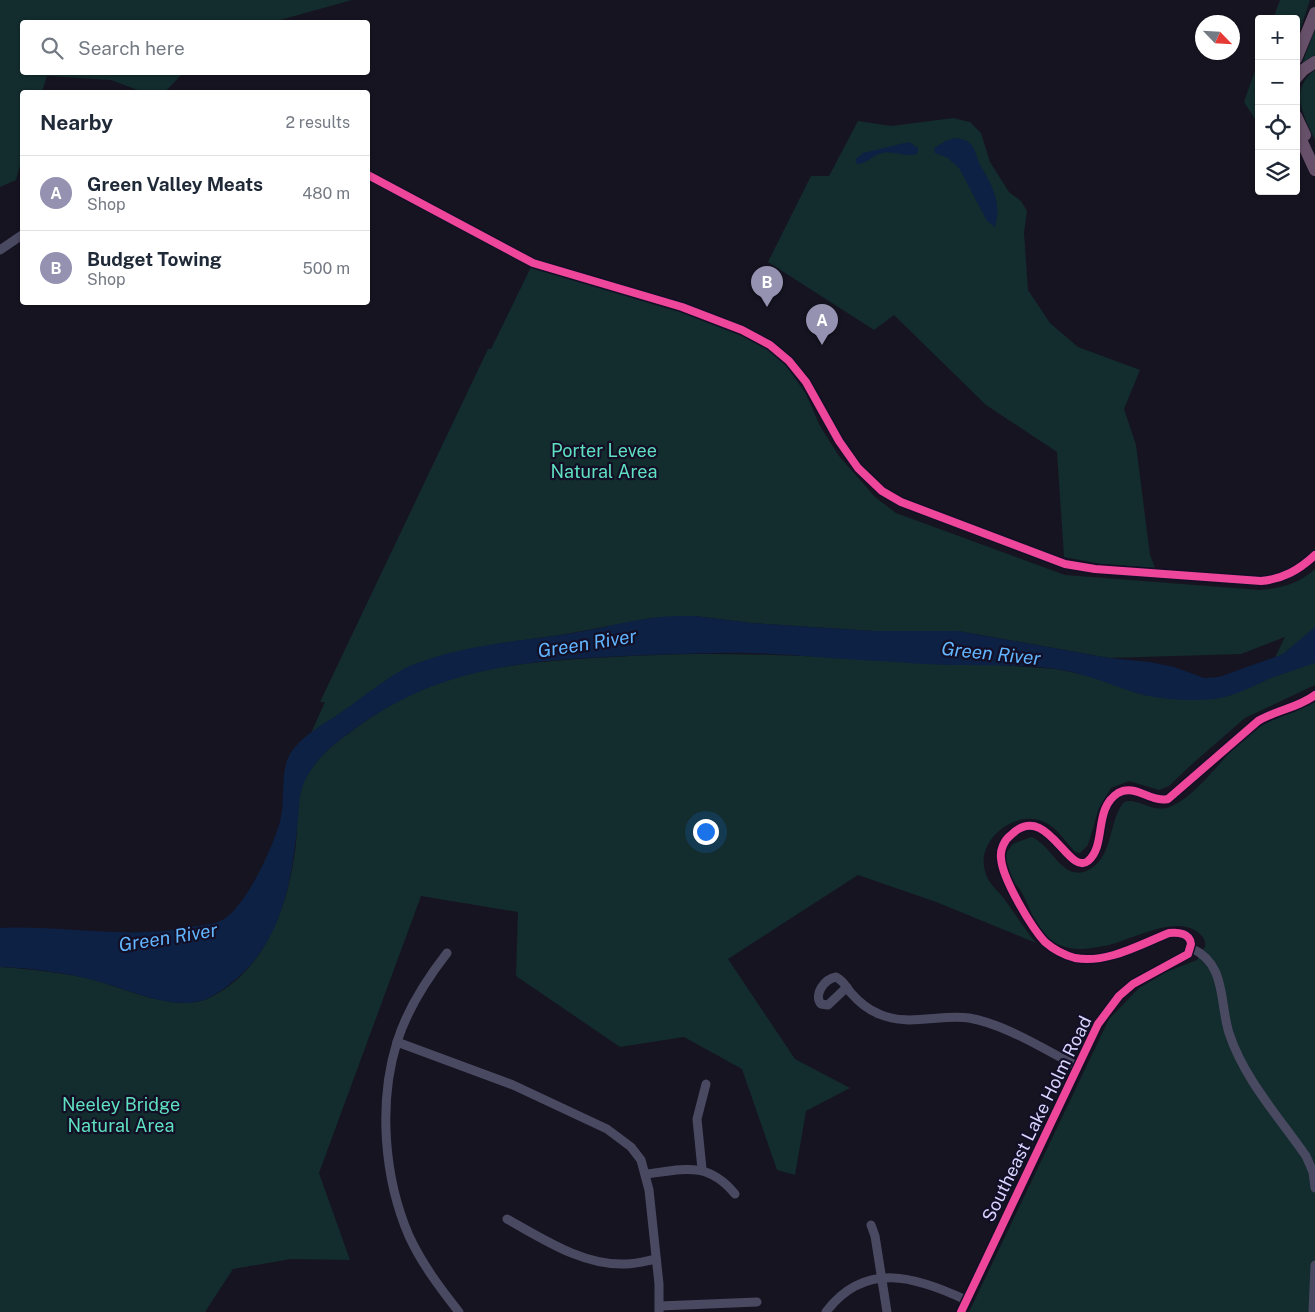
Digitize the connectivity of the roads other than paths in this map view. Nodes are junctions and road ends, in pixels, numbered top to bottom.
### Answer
1 (1315, 13) edge
2 (1300, 49) edge
3 (1315, 62) edge
4 (1300, 73) edge
5 (1300, 124) edge
6 (1300, 138) edge
7 (1315, 156) edge
8 (1315, 170) edge
9 (370, 176) edge
10 (20, 236) edge
11 (0, 250) edge
12 (1315, 555) edge
13 (1315, 696) edge
14 (1191, 948) junction
15 (447, 953) dead end
16 (847, 987) dead end
17 (397, 1042) junction
18 (1077, 1066) junction
19 (706, 1084) dead end
20 (702, 1169) junction
21 (646, 1174) junction
22 (1315, 1188) edge
23 (735, 1194) dead end
24 (507, 1219) dead end
25 (871, 1225) dead end
26 (656, 1259) junction
27 (1315, 1265) edge
28 (882, 1279) junction
29 (966, 1300) junction
30 (757, 1302) dead end
31 (660, 1309) edge
32 (459, 1312) edge
33 (826, 1312) edge
34 (887, 1312) edge
35 (961, 1312) edge
36 (1313, 1312) edge

1 - 2 highway
3 - 4 highway
5 - 7 highway
6 - 8 highway
9 - 12 street
10 - 11 street
13 - 14 street
14 - 18 street, Southeast Lake Holm Road
14 - 22 street
15 - 17 street
16 - 18 street
17 - 21 street
17 - 32 street
18 - 29 street, Southeast Lake Holm Road
19 - 20 street
20 - 21 street
20 - 23 street
21 - 26 street
24 - 26 street
25 - 28 street
26 - 31 street
27 - 36 street
28 - 29 street
28 - 33 street
28 - 34 street
29 - 35 street, Southeast Lake Holm Road
30 - 31 street

